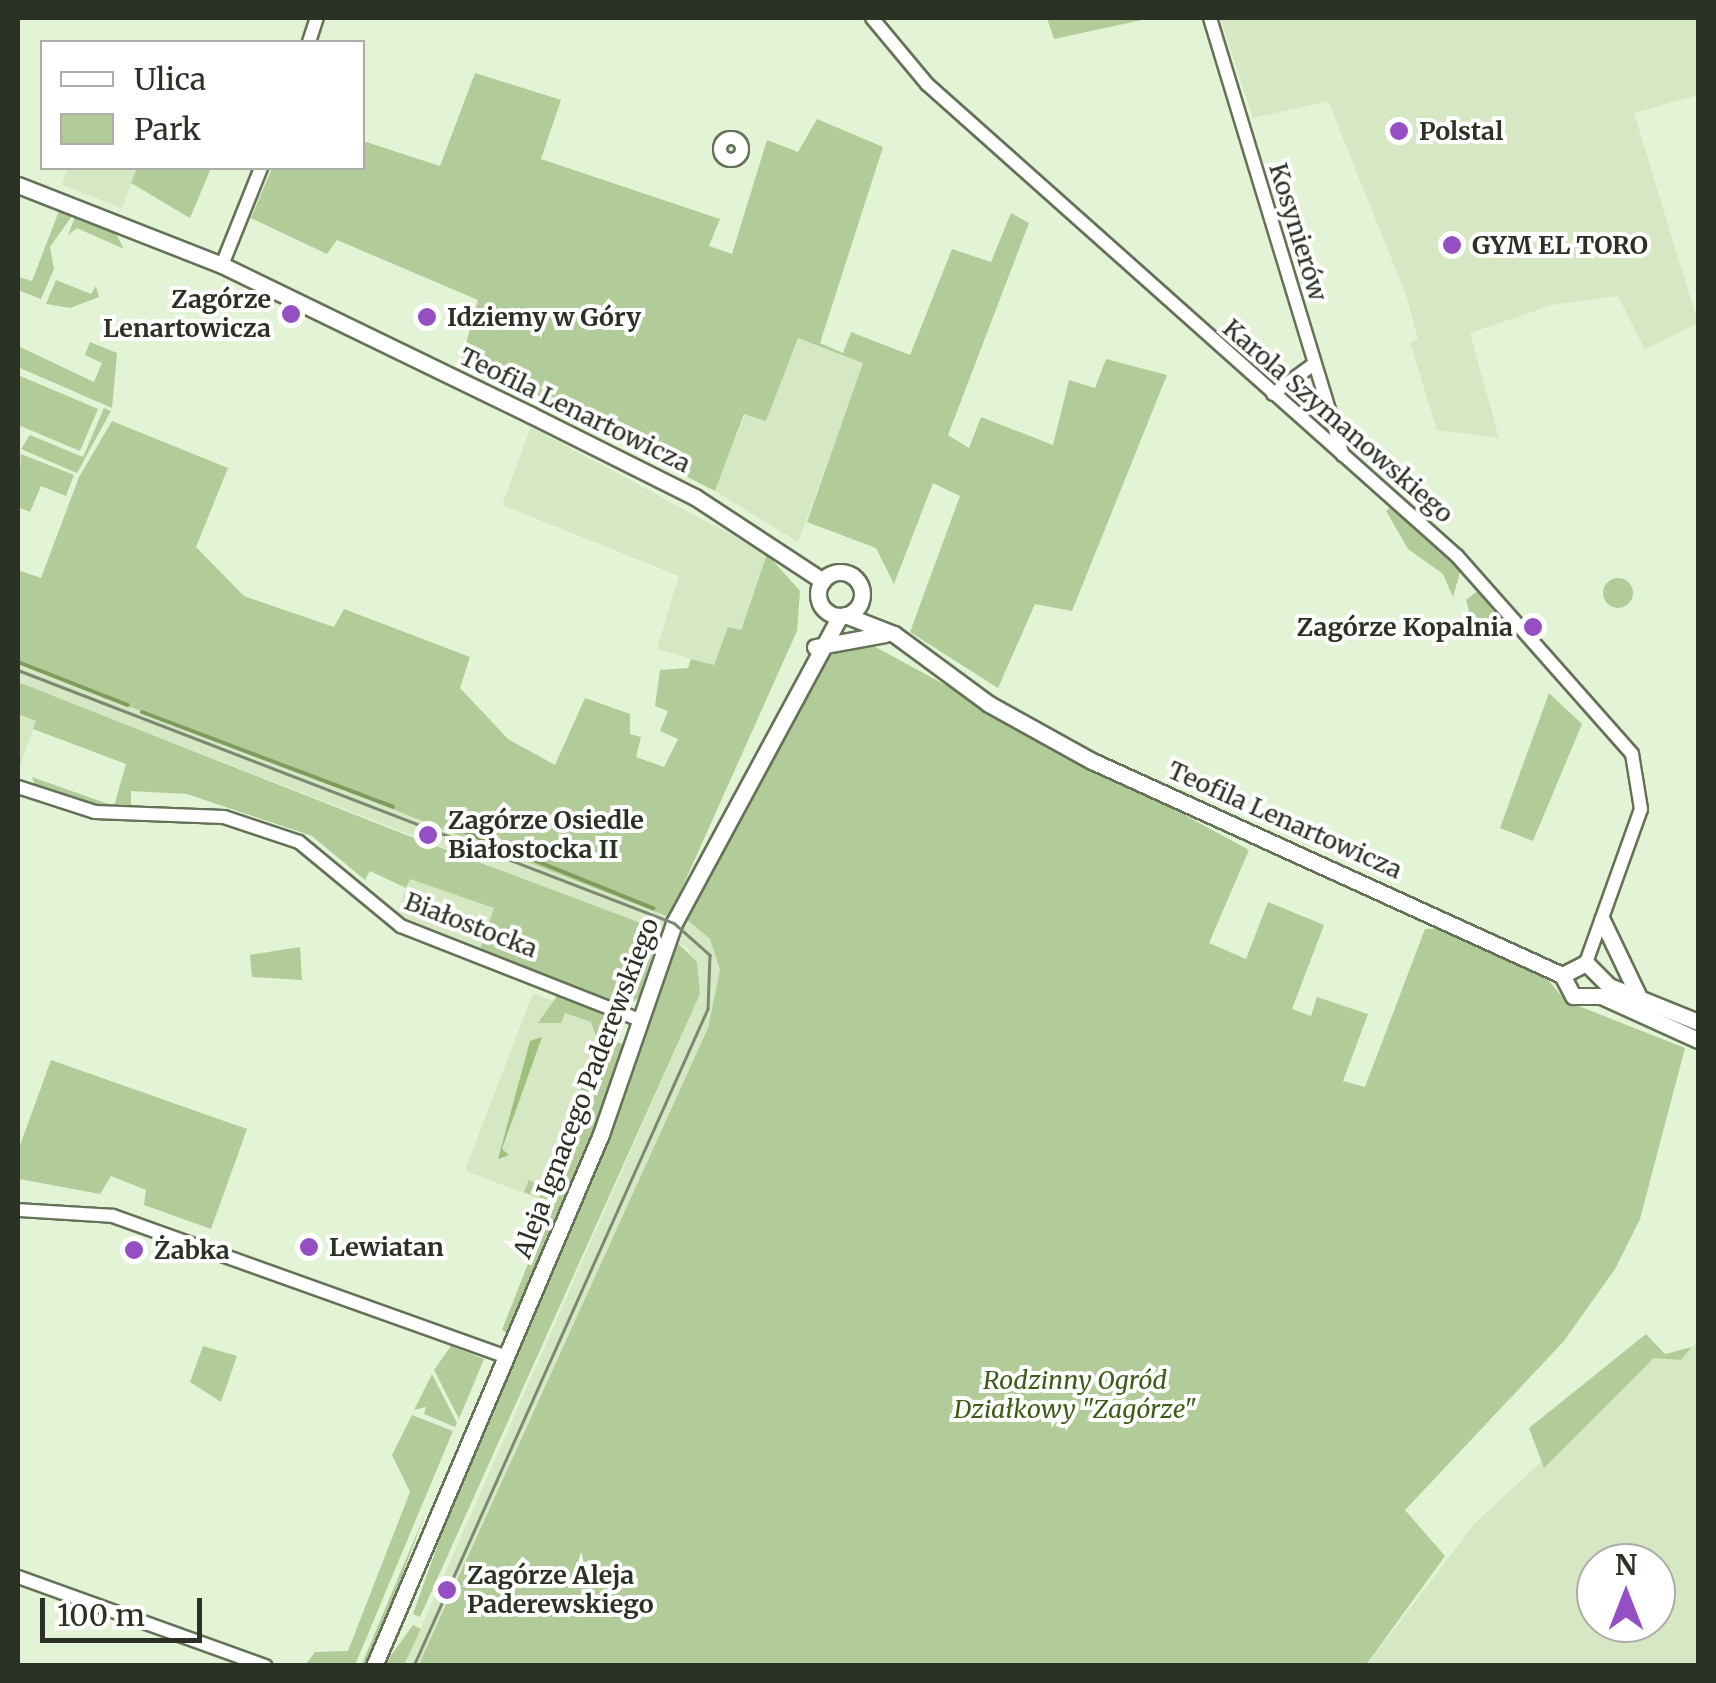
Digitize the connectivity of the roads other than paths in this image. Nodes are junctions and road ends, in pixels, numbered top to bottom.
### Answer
1 (872, 18) edge
2 (1210, 18) edge
3 (260, 170) edge
4 (18, 184) edge
5 (222, 264) junction
6 (1314, 364) junction
7 (1272, 394) junction
8 (1344, 458) junction
9 (823, 582) junction
10 (862, 598) junction
11 (836, 614) junction
12 (894, 634) junction
13 (815, 647) junction
14 (18, 787) edge
15 (1602, 920) junction
16 (1586, 963) junction
17 (1562, 975) junction
18 (1598, 978) junction
19 (1590, 994) junction
20 (1641, 998) junction
21 (637, 1019) junction
22 (1698, 1022) edge
23 (1698, 1040) edge
24 (18, 1210) edge
25 (507, 1357) junction
26 (18, 1577) edge
27 (266, 1666) edge
28 (374, 1666) edge

1 - 7 street, Karola Szymanowskiego
2 - 6 street, Kosynierów
3 - 5 street
4 - 5 street, Teofila Lenartowicza
5 - 9 street, Teofila Lenartowicza
6 - 7 street
6 - 8 street, Kosynierów
7 - 8 street, Karola Szymanowskiego
8 - 15 street, Karola Szymanowskiego
9 - 10 street, Teofila Lenartowicza
9 - 11 street
10 - 11 street
10 - 12 street, Teofila Lenartowicza
11 - 12 street, Teofila Lenartowicza
11 - 13 street, Aleja Ignacego Paderewskiego
12 - 13 street
12 - 17 street, Teofila Lenartowicza
13 - 21 street, Aleja Ignacego Paderewskiego
14 - 21 street, Białostocka
15 - 16 street, Karola Szymanowskiego
15 - 20 street
16 - 17 street
16 - 18 street
17 - 19 street, Teofila Lenartowicza
18 - 19 street
18 - 20 street
19 - 23 street
20 - 22 street
21 - 25 street, Aleja Ignacego Paderewskiego
24 - 25 street
25 - 28 street, Aleja Ignacego Paderewskiego
26 - 27 street

